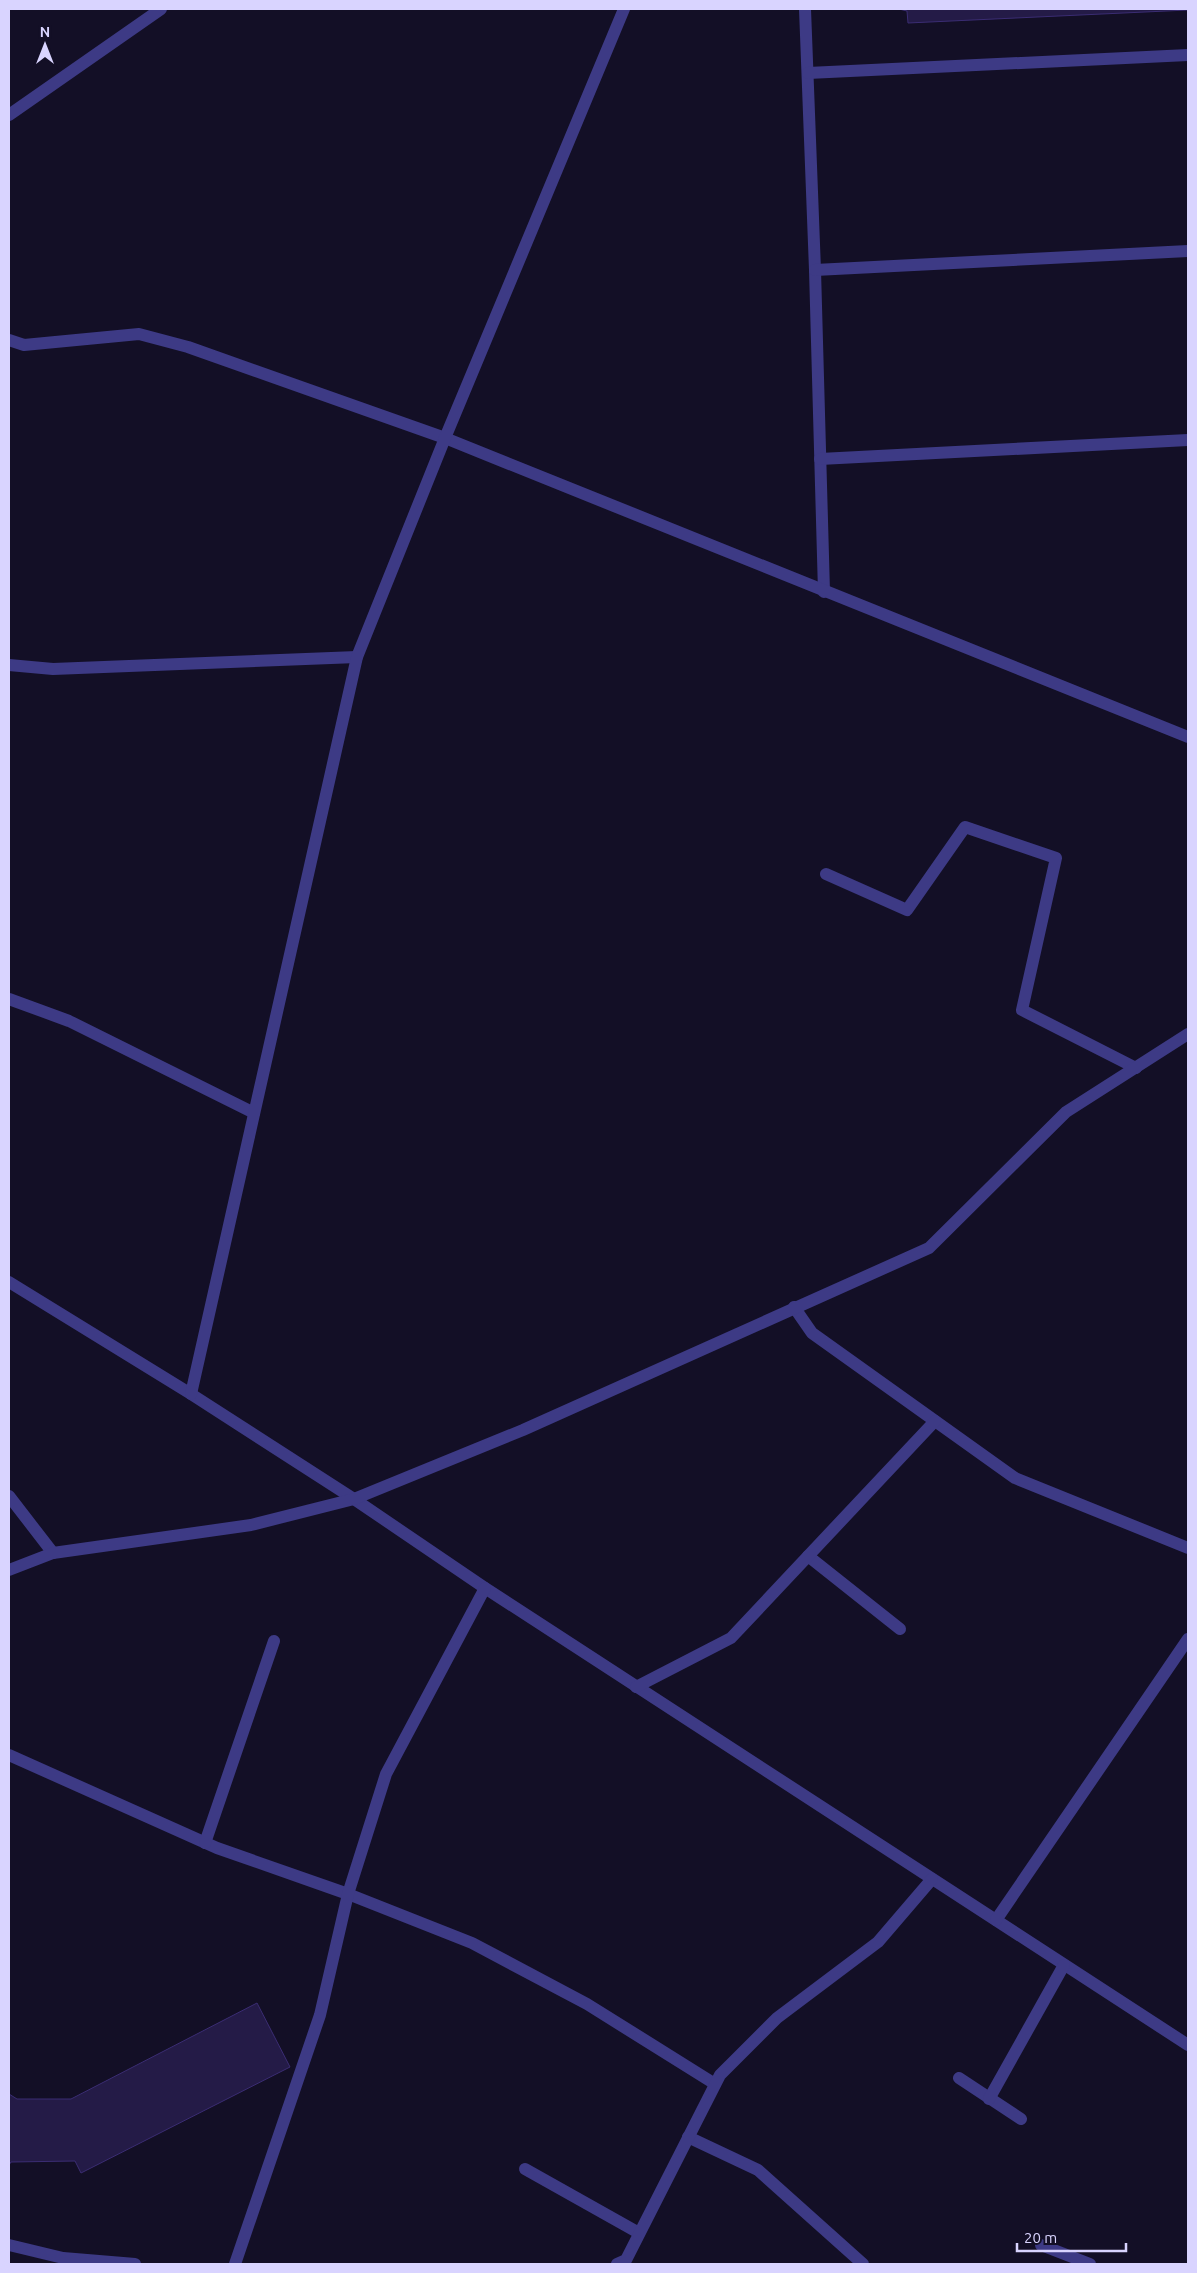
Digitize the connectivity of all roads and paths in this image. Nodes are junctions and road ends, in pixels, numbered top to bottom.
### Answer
1 (161, 9) edge
2 (624, 9) edge
3 (805, 9) edge
4 (1188, 55) edge
5 (808, 73) junction
6 (9, 115) edge
7 (1188, 251) edge
8 (815, 270) junction
9 (9, 340) edge
10 (445, 438) junction
11 (1188, 440) edge
12 (820, 459) junction
13 (824, 592) junction
14 (357, 657) junction
15 (9, 665) edge
16 (1188, 737) edge
17 (826, 874) dead end
18 (9, 999) edge
19 (1188, 1034) edge
20 (1136, 1068) junction
21 (254, 1113) junction
22 (9, 1282) edge
23 (794, 1307) junction
24 (191, 1394) junction
25 (935, 1421) junction
26 (9, 1496) edge
27 (354, 1499) junction
28 (1188, 1548) edge
29 (53, 1553) junction
30 (808, 1556) junction
31 (9, 1570) edge
32 (484, 1588) junction
33 (900, 1629) dead end
34 (1188, 1639) edge
35 (274, 1641) dead end
36 (636, 1687) junction
37 (9, 1755) edge
38 (204, 1842) junction
39 (932, 1879) junction
40 (348, 1894) junction
41 (996, 1920) junction
42 (1064, 1965) junction
43 (1188, 2045) edge
44 (959, 2078) dead end
45 (715, 2084) junction
46 (989, 2098) junction
47 (1021, 2119) dead end
48 (688, 2137) junction
49 (525, 2169) dead end
50 (639, 2233) junction
51 (9, 2245) edge
52 (1041, 2245) dead end
53 (625, 2263) edge
54 (135, 2264) edge
55 (235, 2264) edge
56 (863, 2264) edge
57 (1090, 2264) edge

1 - 6 street
2 - 10 street
3 - 5 street
4 - 5 street
5 - 8 street
7 - 8 street
8 - 12 street
9 - 10 street
10 - 13 street
10 - 14 street
11 - 12 street
12 - 13 street
13 - 16 street
14 - 15 street
14 - 21 street
17 - 20 street
18 - 21 street
19 - 20 street
20 - 23 street
21 - 24 street
22 - 24 street
23 - 25 street
23 - 27 street
24 - 27 street
25 - 28 street
25 - 30 street
26 - 29 street
27 - 29 street
27 - 32 street
29 - 31 street
30 - 33 street
30 - 36 street
32 - 36 street
32 - 40 street
34 - 41 street
35 - 38 street
36 - 39 street
37 - 38 street
38 - 40 street
39 - 41 street
39 - 45 street
40 - 45 street
40 - 55 street
41 - 42 street
42 - 43 street
42 - 46 street
44 - 46 street
45 - 48 street
46 - 47 street
48 - 50 street
48 - 56 street
49 - 50 street
50 - 53 street
51 - 54 street
52 - 57 street

